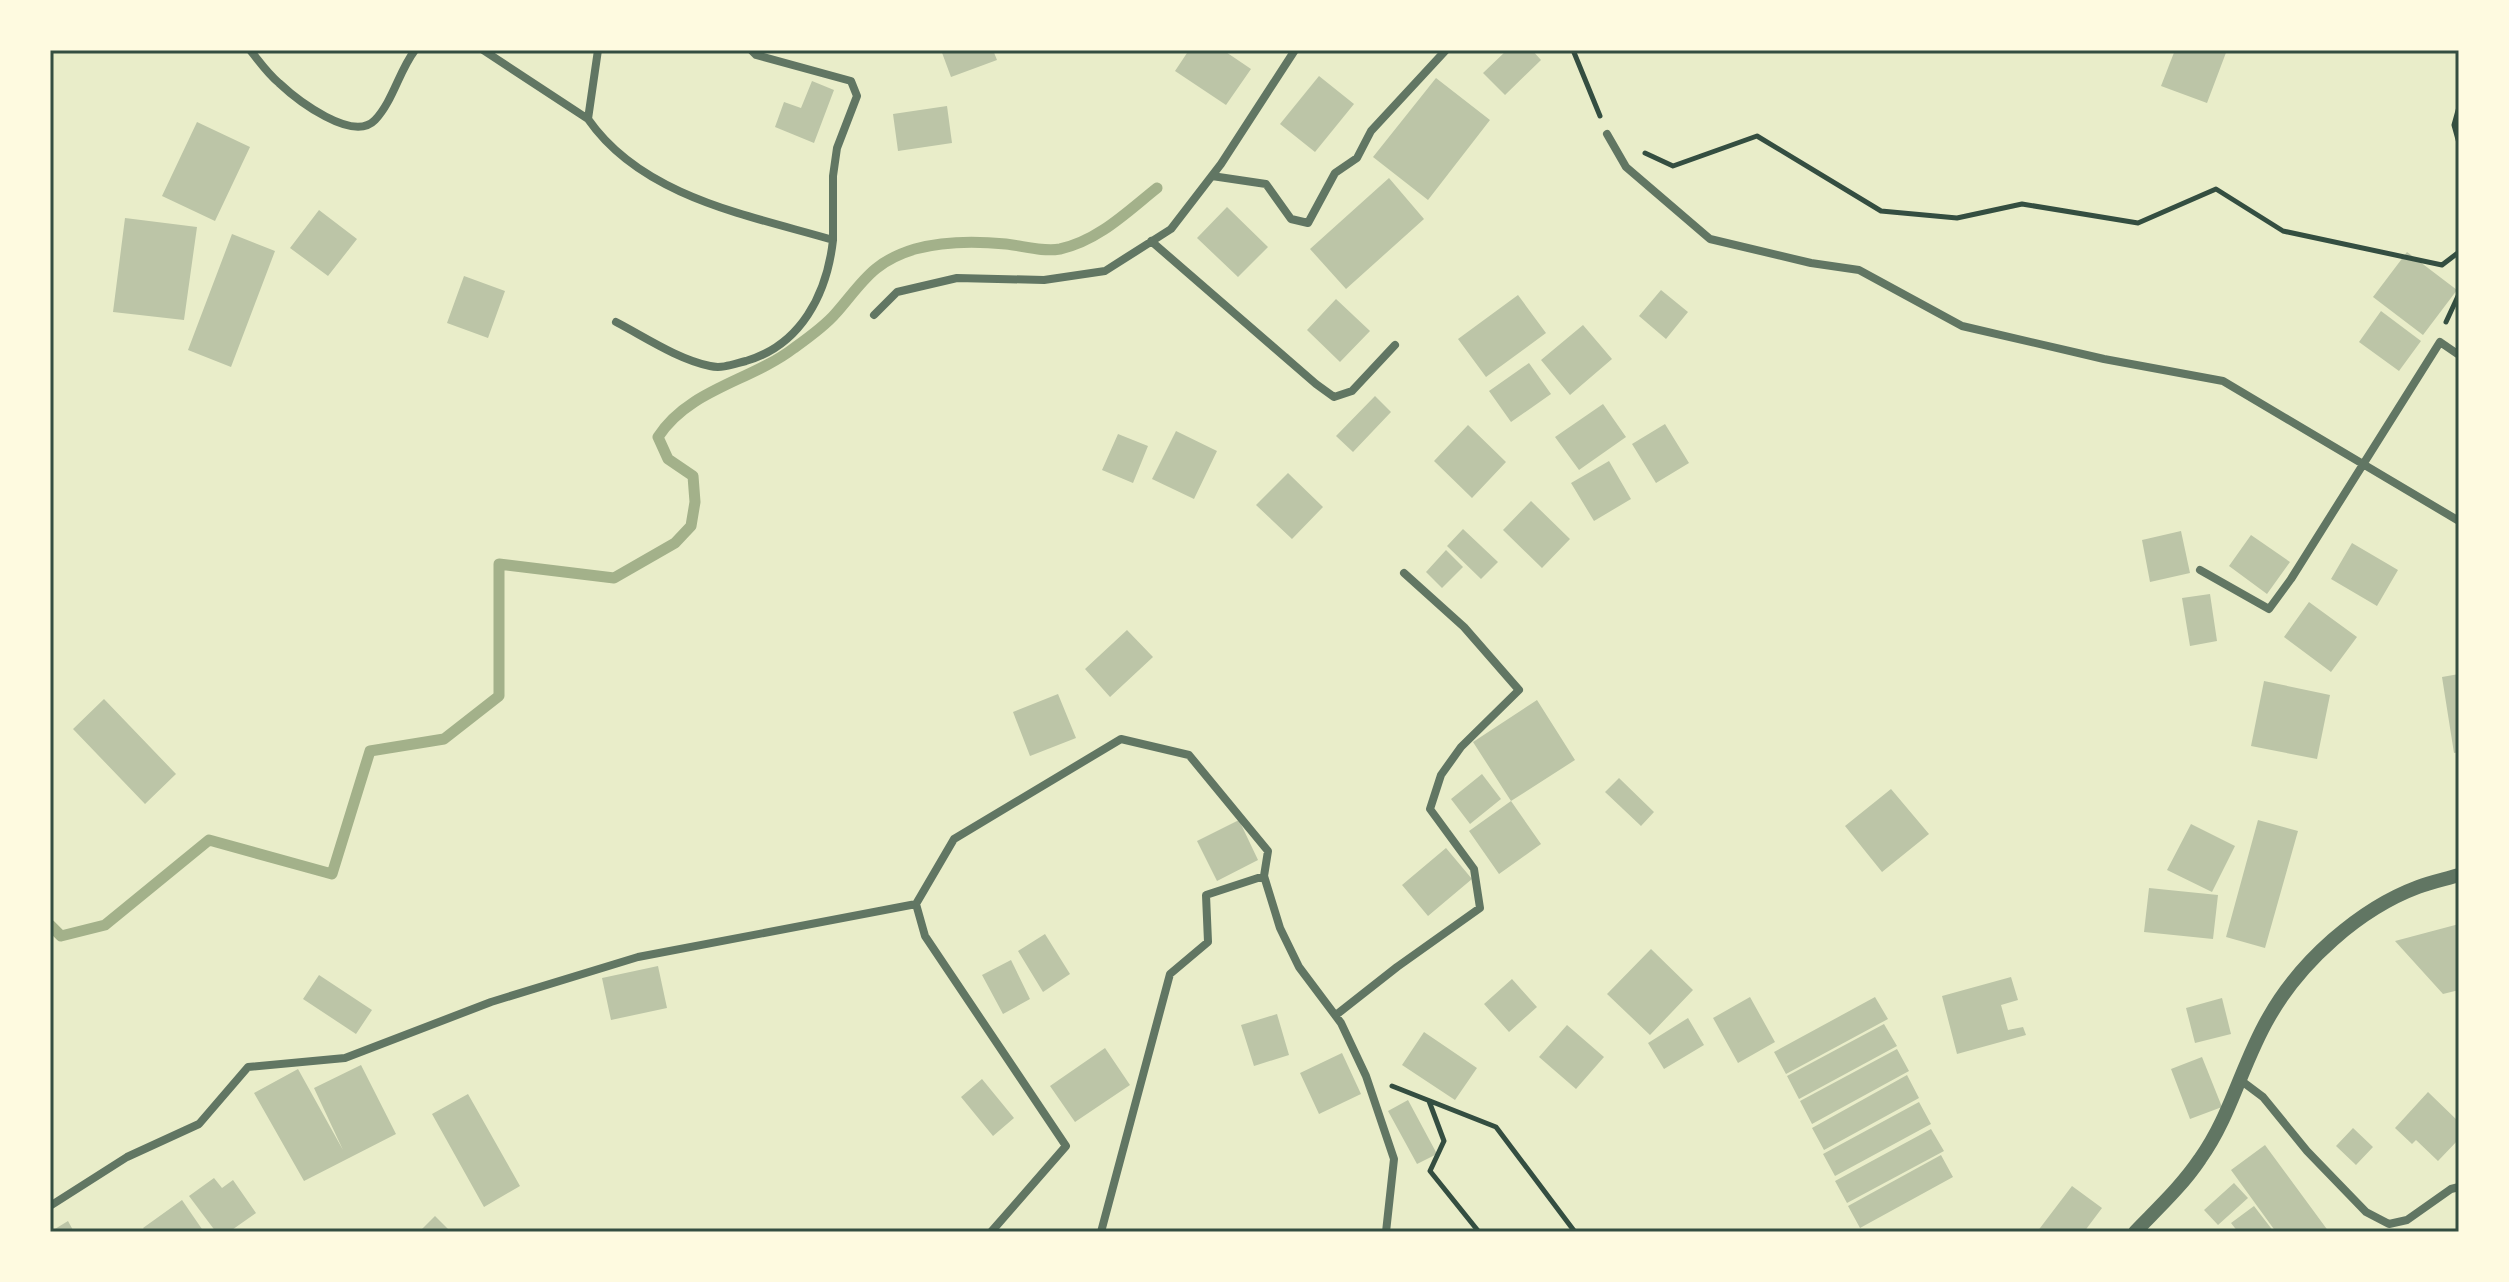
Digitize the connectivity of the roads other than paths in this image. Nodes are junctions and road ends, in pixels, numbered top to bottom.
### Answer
1 (250, 50) edge
2 (415, 50) edge
3 (483, 50) edge
4 (598, 50) edge
5 (751, 50) edge
6 (1295, 50) edge
7 (1446, 50) edge
8 (588, 119) junction
9 (1607, 134) road end
10 (1212, 176) junction
11 (833, 240) junction
12 (1151, 241) junction
13 (874, 315) dead end
14 (616, 322) dead end
15 (1395, 345) dead end
16 (2459, 355) edge
17 (2363, 463) junction
18 (2459, 521) edge
19 (2200, 570) dead end
20 (1404, 573) dead end
21 (2459, 875) edge
22 (1264, 876) junction
23 (916, 904) junction
24 (1336, 1015) junction
25 (2239, 1079) junction
26 (2459, 1187) edge
27 (50, 1206) edge
28 (991, 1232) edge
29 (1101, 1232) edge
30 (1386, 1232) edge
31 (2135, 1232) edge

1 - 2 street
3 - 8 street
4 - 8 street
5 - 11 street
6 - 10 street
7 - 10 street
8 - 11 street
9 - 17 street
10 - 12 street
11 - 14 street
12 - 13 street
12 - 15 street
16 - 17 street
17 - 18 street
17 - 19 street
20 - 24 street
21 - 25 street
22 - 23 street
22 - 24 street
22 - 29 street
23 - 27 street
23 - 28 street
24 - 30 street
25 - 26 street
25 - 31 street

